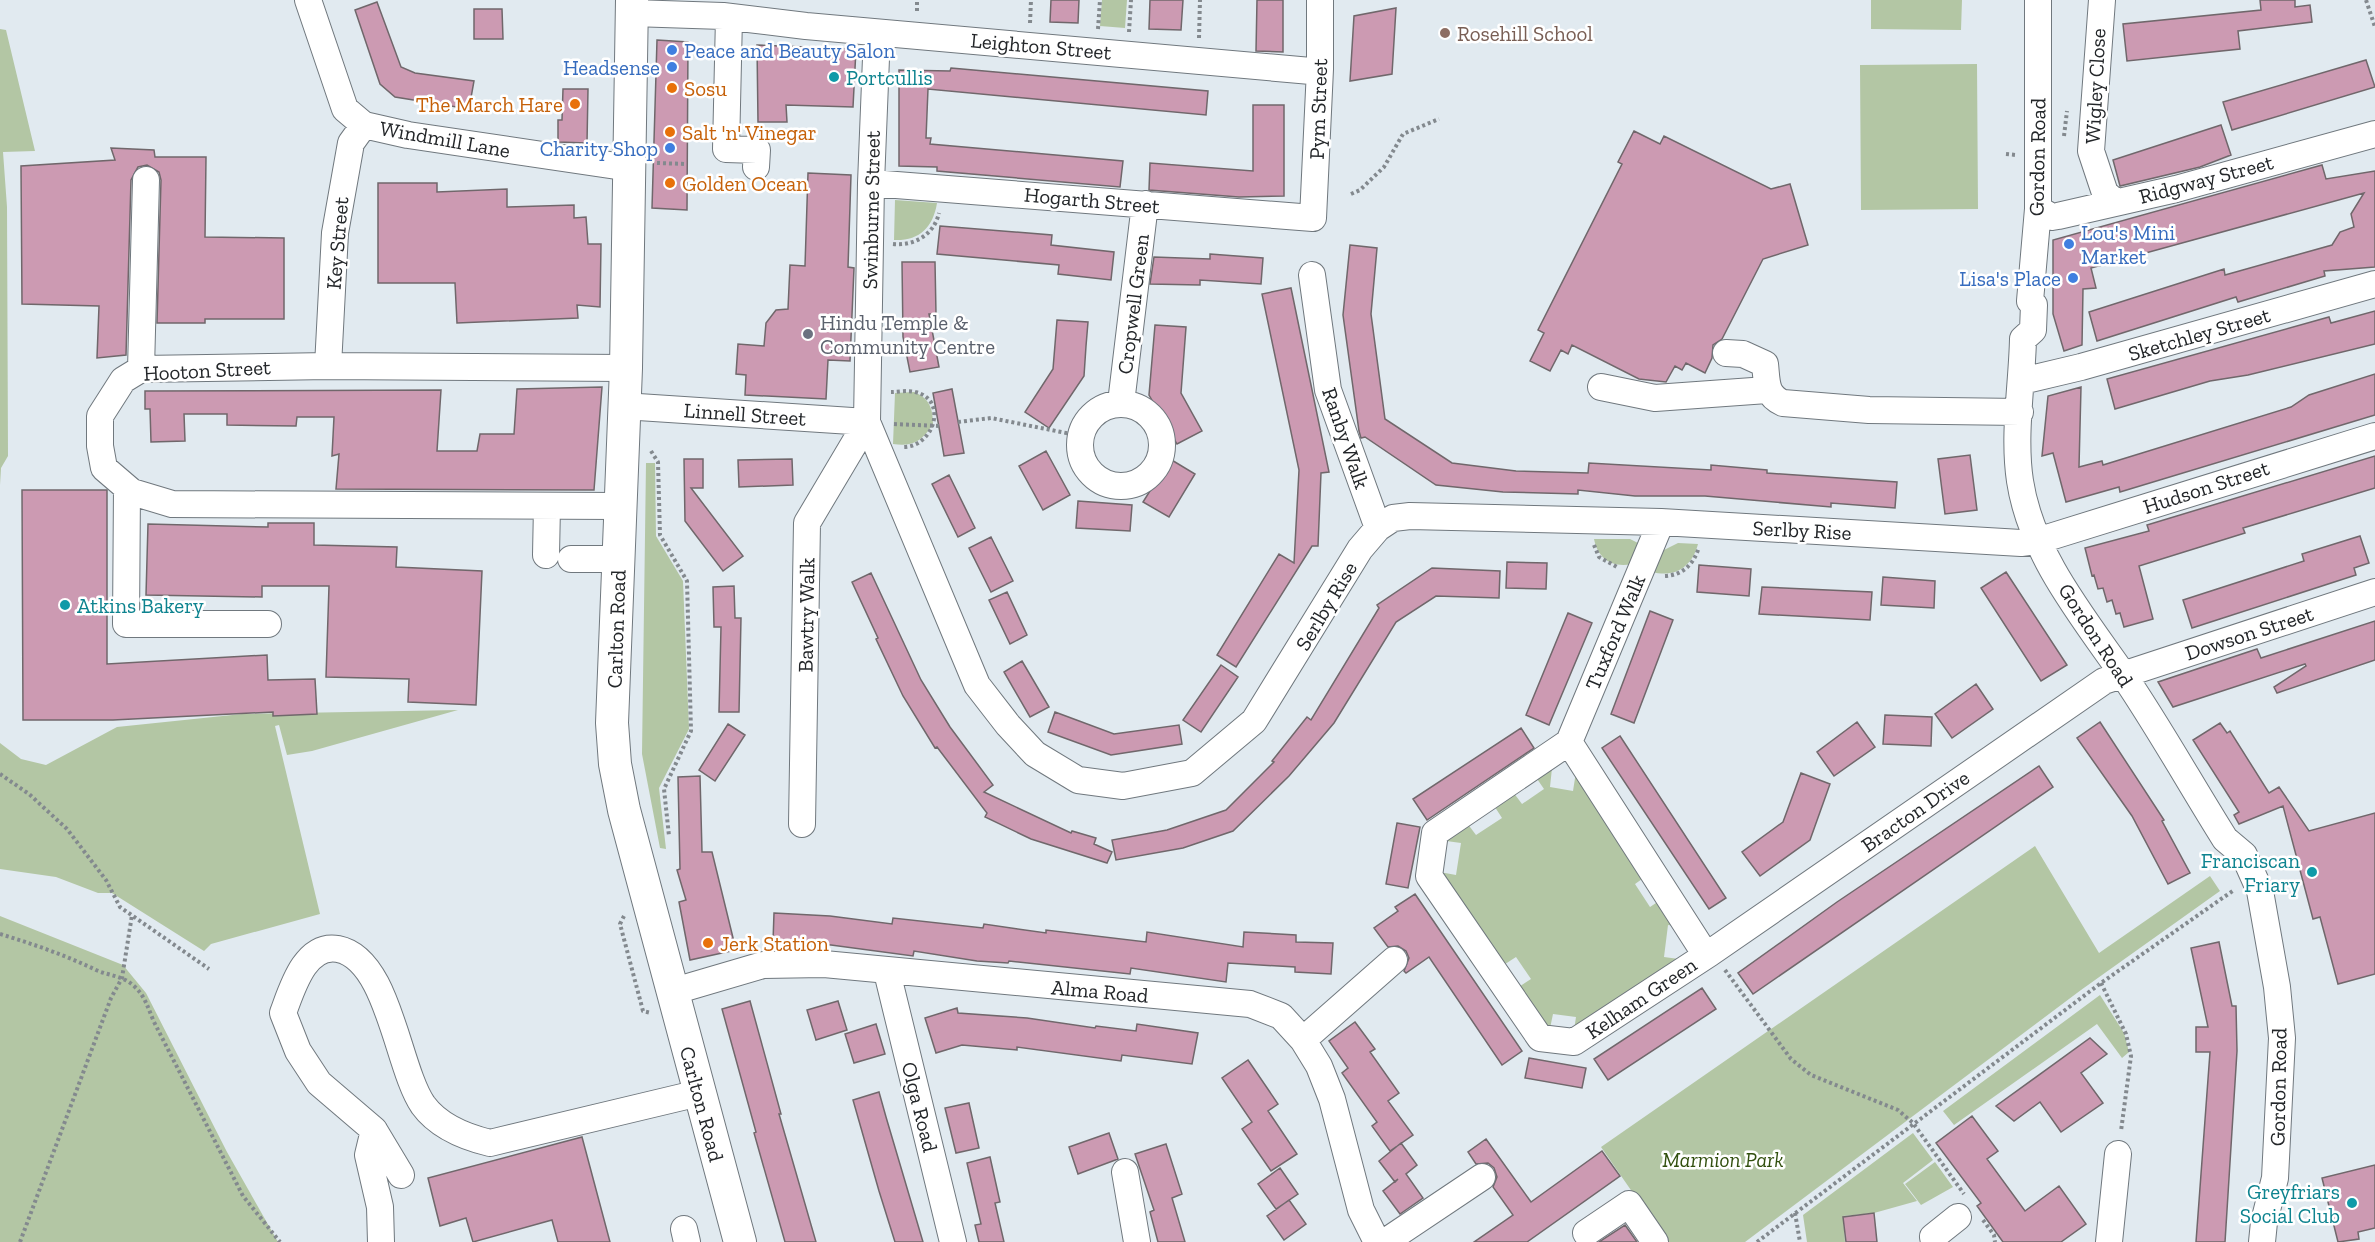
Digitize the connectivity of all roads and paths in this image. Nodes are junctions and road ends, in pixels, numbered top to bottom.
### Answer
1 (308, 0) edge
2 (1131, 0) edge
3 (1200, 0) edge
4 (1320, 0) edge
5 (2038, 0) edge
6 (2102, 0) edge
7 (2366, 0) edge
8 (632, 7) edge
9 (763, 10) edge
10 (729, 17) junction
11 (2375, 27) edge
12 (877, 33) junction
13 (1199, 40) dead end
14 (1128, 53) junction
15 (1320, 69) junction
16 (1439, 119) dead end
17 (364, 125) junction
18 (2375, 134) edge
19 (756, 167) dead end
20 (630, 168) junction
21 (147, 180) dead end
22 (871, 183) junction
23 (941, 188) junction
24 (1351, 194) dead end
25 (2115, 202) junction
26 (1145, 204) junction
27 (2038, 209) junction
28 (1313, 218) joint
29 (870, 242) junction
30 (1311, 275) dead end
31 (2375, 284) edge
32 (1726, 352) dead end
33 (328, 366) junction
34 (626, 368) junction
35 (141, 369) junction
36 (2022, 381) junction
37 (1601, 387) dead end
38 (1767, 390) junction
39 (868, 392) junction
40 (1121, 403) junction
41 (623, 406) junction
42 (2020, 412) junction
43 (867, 422) junction
44 (958, 422) dead end
45 (936, 426) junction
46 (1081, 436) junction
47 (2375, 436) edge
48 (648, 445) dead end
49 (902, 447) dead end
50 (127, 488) junction
51 (547, 506) junction
52 (620, 506) junction
53 (1594, 520) junction
54 (1661, 522) junction
55 (1702, 524) junction
56 (1378, 528) junction
57 (2037, 541) junction
58 (618, 558) junction
59 (1642, 569) junction
60 (2375, 592) edge
61 (268, 624) dead end
62 (2123, 676) junction
63 (1569, 742) junction
64 (0, 774) edge
65 (802, 824) dead end
66 (669, 836) dead end
67 (2254, 876) junction
68 (625, 913) dead end
69 (132, 915) junction
70 (0, 934) edge
71 (1710, 953) junction
72 (1394, 960) dead end
73 (209, 969) dead end
74 (887, 972) junction
75 (122, 978) junction
76 (2101, 983) junction
77 (664, 1004) junction
78 (1303, 1040) junction
79 (699, 1093) junction
80 (1913, 1123) junction
81 (374, 1130) junction
82 (2118, 1154) joint
83 (1125, 1172) dead end
84 (401, 1175) dead end
85 (1482, 1178) dead end
86 (1968, 1210) junction
87 (1795, 1212) junction
88 (1586, 1233) dead end
89 (20, 1242) edge
90 (280, 1242) edge
91 (381, 1242) edge
92 (740, 1242) edge
93 (953, 1242) edge
94 (1137, 1242) edge
95 (1377, 1242) edge
96 (1385, 1242) edge
97 (1655, 1242) edge
98 (1757, 1242) edge
99 (1800, 1242) edge
100 (1934, 1242) edge
101 (1995, 1242) edge
102 (2109, 1242) edge
103 (2262, 1242) edge

1 - 17 street, Windmill Lane
2 - 14 path
3 - 13 path
4 - 15 street, Pym Street
5 - 27 street, Gordon Road
6 - 25 street, Wigley Close
7 - 11 path
8 - 10 street, Leighton Street
8 - 20 main road, Carlton Road
9 - 10 street, Leighton Street
9 - 12 street, Leighton Street
10 - 19 street
12 - 14 street, Leighton Street
12 - 22 street, Swinburne Street
14 - 15 street, Leighton Street
15 - 28 street, Pym Street
16 - 24 path
17 - 20 street, Windmill Lane
17 - 33 street, Key Street
18 - 25 street, Ridgway Street
20 - 34 main road, Carlton Road
21 - 35 street
22 - 23 street, Hogarth Street
22 - 29 street, Swinburne Street
23 - 26 street, Hogarth Street
23 - 29 path
25 - 27 street, Ridgway Street
26 - 28 street, Hogarth Street
26 - 40 street, Cropwell Green
27 - 36 street, Gordon Road
29 - 39 street, Swinburne Street
30 - 56 street, Ranby Walk
31 - 36 street, Sketchley Street
32 - 38 street
33 - 34 street, Hooton Street
33 - 35 street, Hooton Street
34 - 41 main road, Carlton Road
35 - 50 street, Hooton Street
36 - 42 street, Gordon Road
37 - 38 street
38 - 42 street
39 - 43 street, Swinburne Street
39 - 45 path
40 - 46 street, Cropwell Green
40 - 46 street, Cropwell Green
41 - 43 street, Linnell Street
41 - 52 main road, Carlton Road
42 - 57 street, Gordon Road
43 - 45 path
43 - 56 street, Serlby Rise
43 - 65 street, Bawtry Walk
44 - 46 path
45 - 49 path
47 - 57 street, Hudson Street
48 - 66 path
50 - 51 street, Hooton Street
50 - 61 street
51 - 52 street, Hooton Street
51 - 58 street
52 - 58 main road, Carlton Road
53 - 54 street, Serlby Rise
53 - 56 street, Serlby Rise
53 - 59 path
54 - 55 street, Serlby Rise
54 - 59 street, Tuxford Walk
55 - 57 street, Serlby Rise
55 - 59 path
57 - 62 street, Gordon Road
58 - 77 main road, Carlton Road
59 - 63 street, Tuxford Walk
60 - 62 street, Dowson Street
62 - 67 street, Gordon Road
62 - 71 street, Bracton Drive
63 - 71 street, Kelham Green
63 - 71 street, Kelham Green
64 - 69 path
67 - 76 path
67 - 103 street, Gordon Road
68 - 77 path
69 - 73 path
69 - 75 path
70 - 75 path
71 - 80 path
72 - 78 street
74 - 77 street, Alma Road
74 - 78 street, Alma Road
74 - 93 street, Olga Road
75 - 89 path
75 - 90 path
76 - 80 path
76 - 82 path
77 - 79 main road, Carlton Road
78 - 95 street, Alma Road
79 - 81 street
79 - 92 main road, Carlton Road
80 - 86 path
80 - 87 path
81 - 84 street
81 - 91 street
82 - 102 street
83 - 94 street
85 - 96 street
86 - 100 street
86 - 101 path
87 - 98 path
87 - 99 path
88 - 97 street

